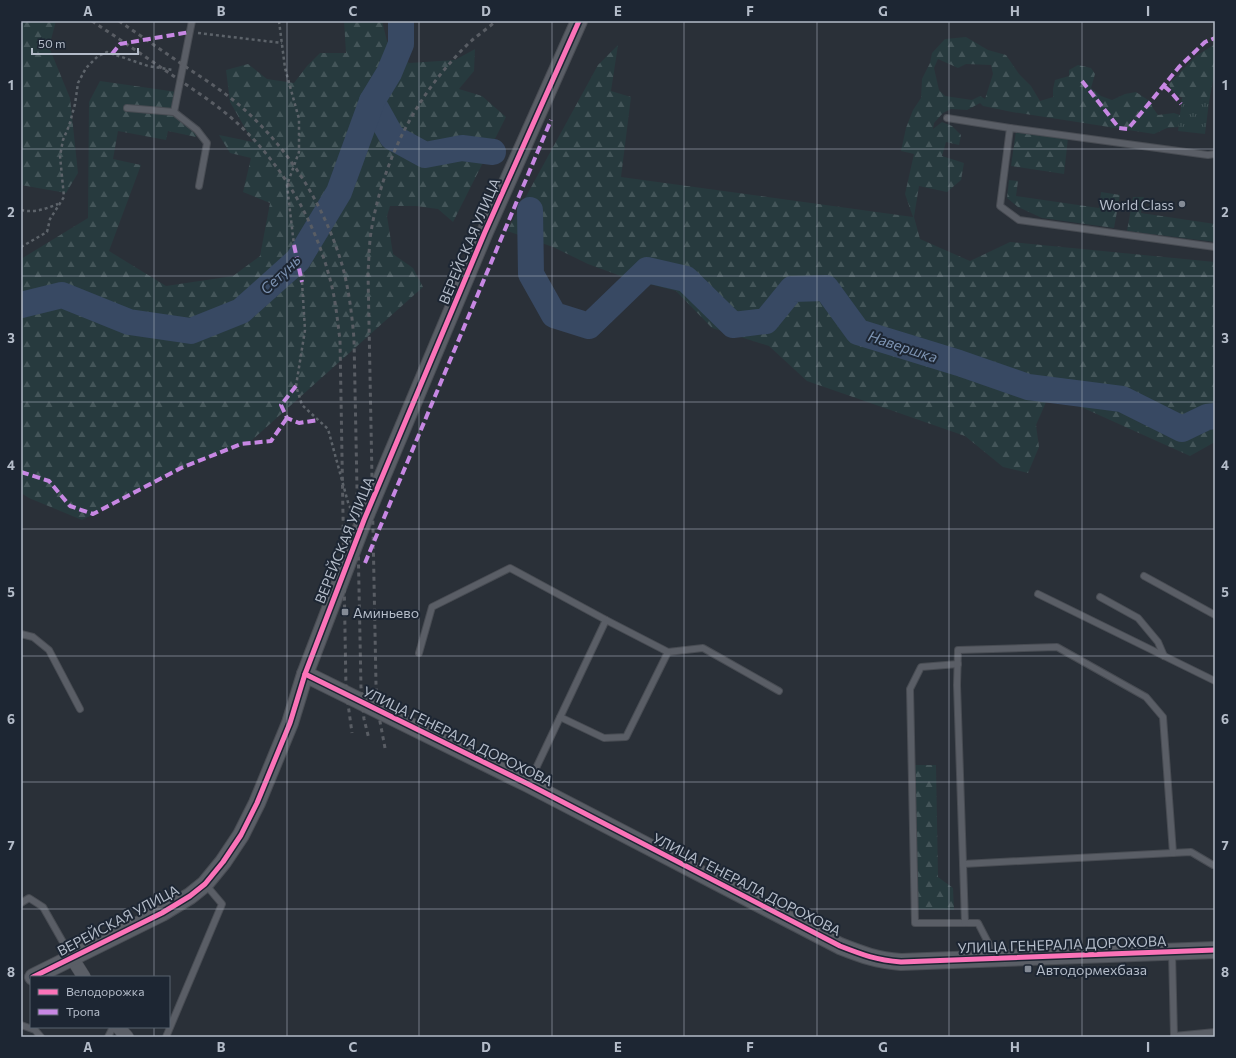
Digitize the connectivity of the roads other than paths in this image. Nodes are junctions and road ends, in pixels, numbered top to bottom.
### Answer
1 (192, 21) edge
2 (578, 22) edge
3 (127, 108) dead end
4 (174, 112) junction
5 (947, 118) dead end
6 (1010, 128) junction
7 (1215, 154) edge
8 (198, 186) dead end
9 (1215, 247) edge
10 (1144, 576) dead end
11 (1038, 594) dead end
12 (1100, 597) dead end
13 (1215, 615) edge
14 (606, 620) junction
15 (21, 634) edge
16 (668, 652) junction
17 (419, 653) dead end
18 (1164, 656) junction
19 (958, 664) junction
20 (305, 674) junction
21 (1215, 681) edge
22 (779, 691) dead end
23 (80, 709) dead end
24 (560, 717) junction
25 (528, 784) junction
26 (1173, 853) junction
27 (963, 864) junction
28 (1215, 865) edge
29 (204, 884) junction
30 (21, 903) edge
31 (965, 923) junction
32 (1215, 950) edge
33 (1172, 952) junction
34 (72, 958) junction
35 (996, 958) junction
36 (36, 976) edge
37 (83, 976) edge
38 (21, 1025) edge
39 (170, 1028) edge
40 (120, 1032) edge
41 (1215, 1032) edge
42 (41, 1037) edge
43 (108, 1037) edge

1 - 4 lane
2 - 20 street, ВЕРЕЙСКАЯ УЛИЦА
3 - 4 lane
4 - 8 lane
5 - 6 lane
6 - 7 lane
6 - 9 lane
10 - 13 lane
11 - 18 lane
12 - 18 lane
14 - 16 lane
14 - 17 lane
14 - 24 lane
15 - 23 lane
16 - 22 lane
16 - 24 lane
18 - 21 lane
19 - 26 lane
19 - 27 lane
19 - 31 lane
20 - 25 street, УЛИЦА ГЕНЕРАЛА ДОРОХОВА
20 - 29 street, ВЕРЕЙСКАЯ УЛИЦА
24 - 25 lane
25 - 35 street, УЛИЦА ГЕНЕРАЛА ДОРОХОВА
26 - 27 lane
26 - 28 lane
27 - 31 lane
29 - 34 street, ВЕРЕЙСКАЯ УЛИЦА
29 - 39 lane
30 - 34 lane
31 - 35 lane
32 - 33 street, УЛИЦА ГЕНЕРАЛА ДОРОХОВА
33 - 35 street, УЛИЦА ГЕНЕРАЛА ДОРОХОВА
33 - 41 lane
34 - 36 street, ВЕРЕЙСКАЯ УЛИЦА
34 - 37 street
38 - 42 lane
40 - 43 lane

